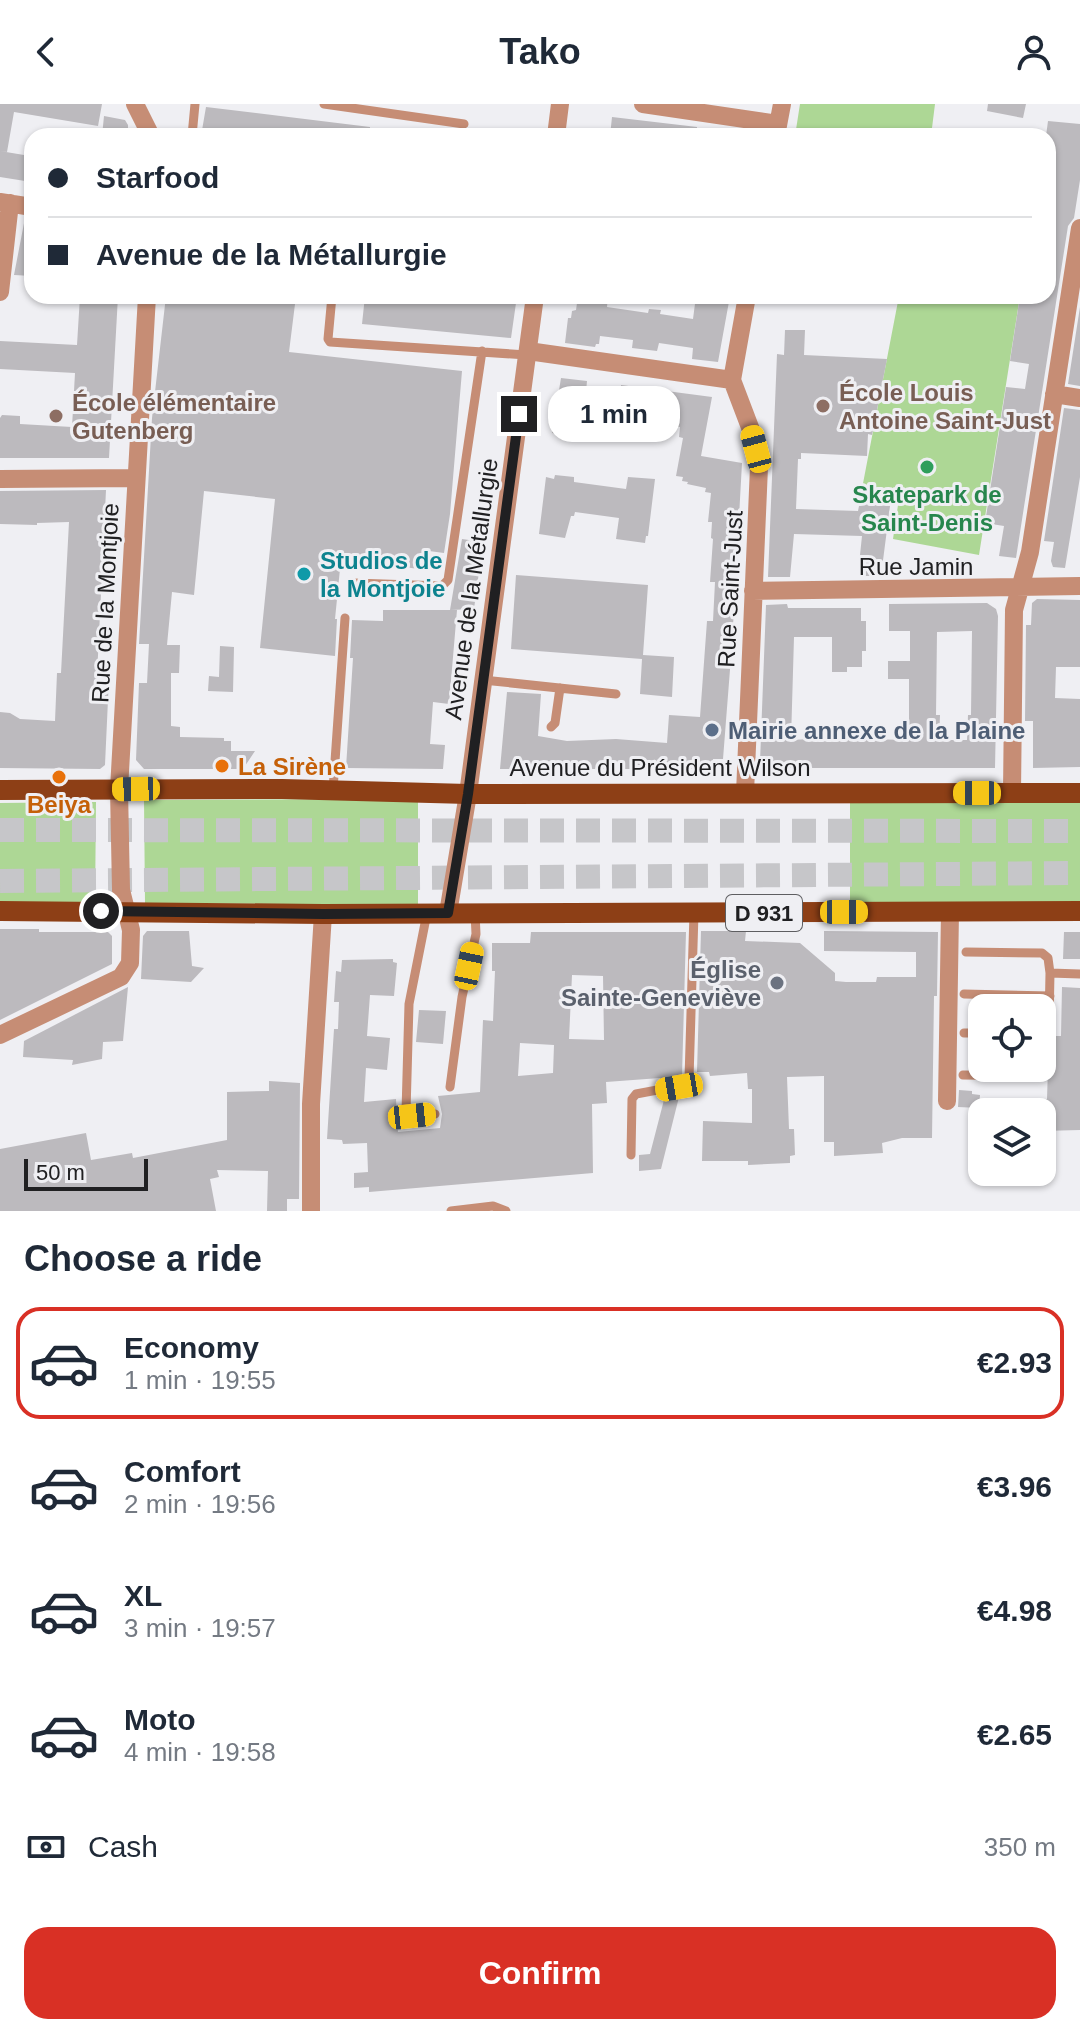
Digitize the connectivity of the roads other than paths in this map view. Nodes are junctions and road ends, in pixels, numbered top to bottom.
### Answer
1 (135, 104) edge
2 (195, 104) edge
3 (324, 104) edge
4 (560, 104) edge
5 (643, 104) edge
6 (782, 104) edge
7 (399, 109) edge
8 (464, 124) dead end
9 (147, 128) edge
10 (193, 128) edge
11 (557, 128) edge
12 (767, 128) edge
13 (777, 128) edge
14 (5, 203) edge
15 (1080, 228) edge
16 (0, 292) edge
17 (147, 304) edge
18 (331, 304) edge
19 (534, 304) edge
20 (746, 304) edge
21 (482, 351) junction
22 (527, 353) junction
23 (732, 380) junction
24 (1054, 394) junction
25 (1080, 398) edge
26 (136, 478) junction
27 (0, 479) edge
28 (354, 583) dead end
29 (1080, 586) edge
30 (1019, 589) junction
31 (753, 591) junction
32 (345, 618) dead end
33 (483, 680) junction
34 (560, 688) junction
35 (616, 694) dead end
36 (551, 727) dead end
37 (119, 789) junction
38 (0, 790) edge
39 (333, 790) junction
40 (745, 793) junction
41 (1012, 793) junction
42 (1080, 793) edge
43 (468, 794) junction
44 (0, 911) edge
45 (1080, 911) edge
46 (950, 912) junction
47 (124, 913) junction
48 (427, 913) junction
49 (448, 913) junction
50 (475, 913) junction
51 (694, 913) junction
52 (323, 914) junction
53 (966, 952) dead end
54 (1050, 973) junction
55 (1080, 974) edge
56 (964, 994) dead end
57 (968, 994) edge
58 (1050, 994) edge
59 (964, 1033) dead end
60 (968, 1033) edge
61 (0, 1035) edge
62 (963, 1075) dead end
63 (968, 1075) edge
64 (450, 1087) dead end
65 (947, 1101) dead end
66 (435, 1114) dead end
67 (631, 1155) dead end
68 (311, 1211) edge
69 (451, 1211) edge
70 (506, 1211) edge

1 - 9 street
2 - 10 lane
3 - 7 lane
4 - 11 street
5 - 12 street
6 - 13 street
7 - 8 lane
14 - 16 street
15 - 24 street
17 - 26 street, Rue de la Montjoie
18 - 21 lane
19 - 22 street, Avenue de la Métallurgie
20 - 23 street
21 - 22 lane
21 - 28 lane
22 - 23 street
22 - 33 street, Avenue de la Métallurgie
23 - 31 street, Rue Saint-Just
24 - 25 street
24 - 30 street
26 - 27 street
26 - 37 street, Rue de la Montjoie
29 - 30 street, Rue Jamin
30 - 31 street, Rue Jamin
30 - 41 street
31 - 40 street, Rue Saint-Just
32 - 39 lane
33 - 34 lane
33 - 43 street, Avenue de la Métallurgie
34 - 35 lane
34 - 36 lane
37 - 38 main road, Avenue du Président Wilson
37 - 39 main road, Avenue du Président Wilson
37 - 47 street, Rue de la Montjoie
39 - 43 main road, Avenue du Président Wilson
40 - 41 main road, Avenue du Président Wilson
40 - 43 main road, Avenue du Président Wilson
41 - 42 main road, Avenue du Président Wilson
43 - 49 street, Avenue de la Métallurgie
44 - 47 main road, D 931
45 - 46 main road, D 931
46 - 51 main road, D 931
46 - 65 street
47 - 52 main road, D 931
47 - 61 street, Rue de la Montjoie
48 - 49 main road, D 931
48 - 52 main road, D 931
48 - 66 lane
49 - 50 main road, D 931
50 - 51 main road, D 931
50 - 64 lane
51 - 67 lane
52 - 68 street
53 - 54 lane
54 - 55 lane
54 - 58 lane
56 - 57 lane
59 - 60 lane
62 - 63 lane
69 - 70 lane

